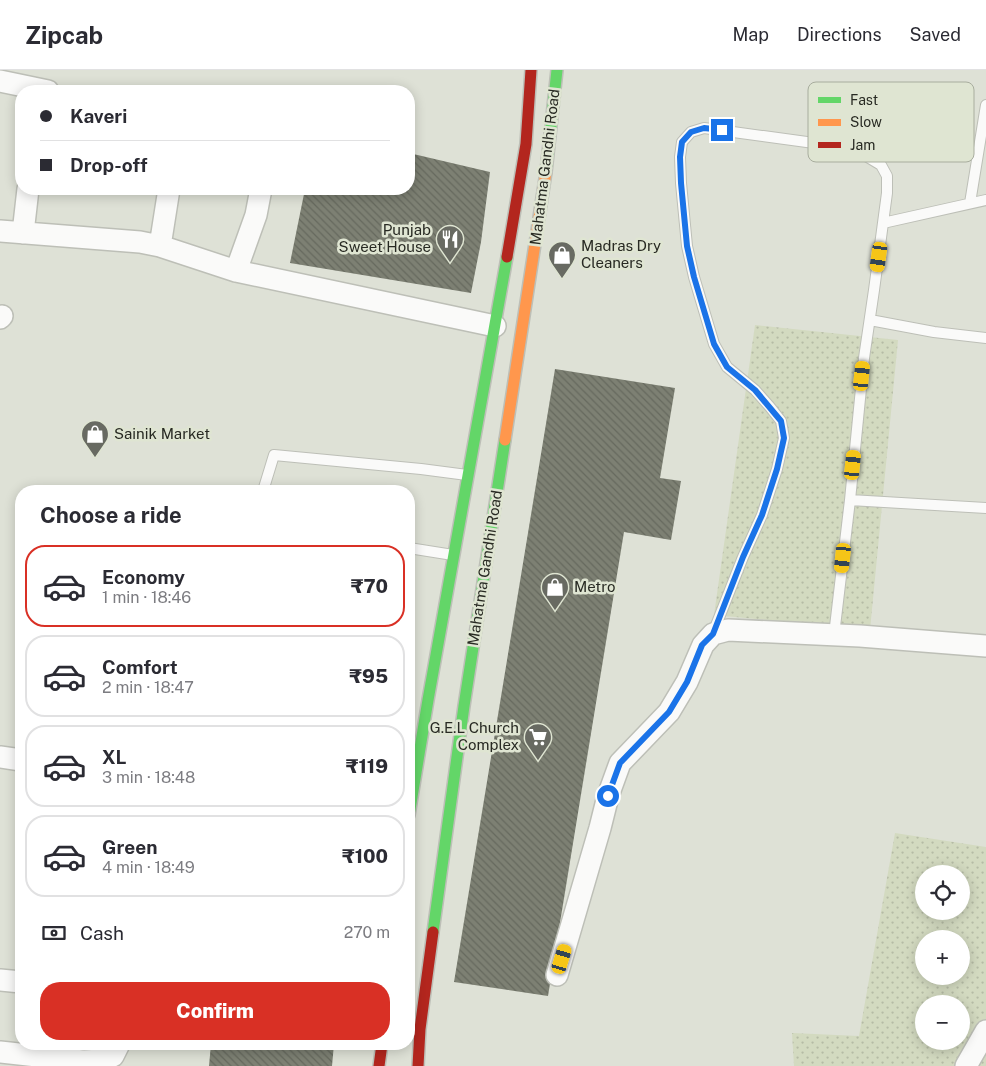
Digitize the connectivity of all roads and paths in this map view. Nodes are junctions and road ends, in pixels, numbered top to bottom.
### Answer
1 (531, 70) edge
2 (557, 70) edge
3 (0, 81) edge
4 (17, 85) edge
5 (986, 105) edge
6 (808, 142) edge
7 (876, 162) edge
8 (27, 195) edge
9 (168, 195) edge
10 (260, 195) edge
11 (986, 200) edge
12 (970, 203) junction
13 (883, 223) junction
14 (0, 230) edge
15 (23, 233) junction
16 (160, 246) junction
17 (236, 271) junction
18 (870, 320) junction
19 (495, 326) junction
20 (986, 338) edge
21 (468, 475) junction
22 (265, 485) edge
23 (850, 500) junction
24 (986, 508) edge
25 (415, 549) edge
26 (454, 555) junction
27 (713, 634) junction
28 (834, 635) junction
29 (986, 646) edge
30 (0, 757) edge
31 (15, 759) edge
32 (415, 775) edge
33 (557, 975) dead end
34 (0, 980) edge
35 (15, 981) edge
36 (986, 1031) edge
37 (116, 1050) edge
38 (381, 1050) edge
39 (0, 1052) edge
40 (379, 1066) edge
41 (418, 1066) edge
42 (966, 1066) edge

1 - 19 main road, Mahatma Gandhi Road
2 - 41 main road, Mahatma Gandhi Road
3 - 4 street
5 - 12 lane
6 - 27 lane
7 - 13 lane
8 - 15 street
9 - 16 street
10 - 17 street
11 - 12 lane
12 - 13 lane
13 - 18 lane
14 - 15 street
15 - 16 street
16 - 17 street
17 - 19 street
18 - 20 lane
18 - 23 lane
19 - 21 main road, Mahatma Gandhi Road
21 - 22 lane
21 - 26 main road, Mahatma Gandhi Road
23 - 24 lane
23 - 28 lane
25 - 26 lane
26 - 32 main road, Mahatma Gandhi Road
27 - 28 street
27 - 33 street
28 - 29 street
30 - 31 street
34 - 35 street
36 - 42 street
37 - 39 street
38 - 40 main road

